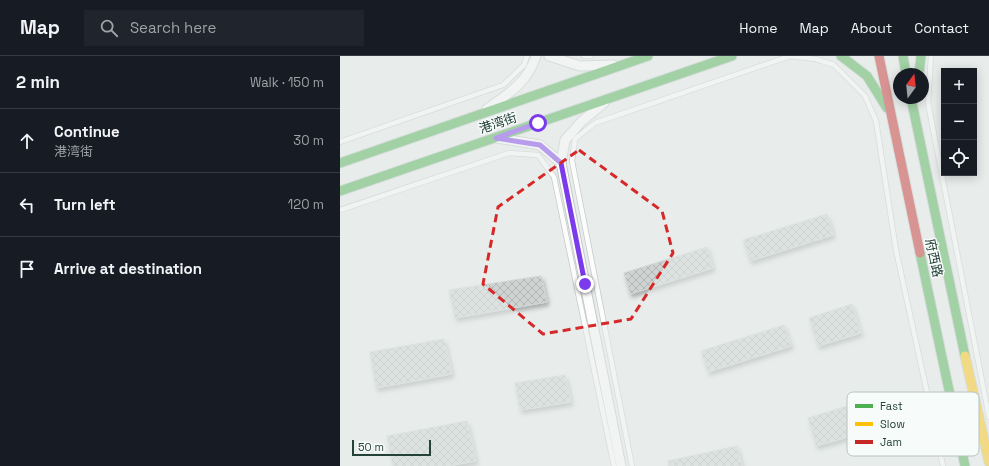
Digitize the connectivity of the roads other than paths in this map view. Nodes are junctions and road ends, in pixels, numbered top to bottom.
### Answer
1 (527, 56) edge
2 (536, 56) edge
3 (549, 56) edge
4 (584, 56) edge
5 (591, 56) edge
6 (648, 56) edge
7 (732, 56) edge
8 (841, 56) edge
9 (879, 56) edge
10 (903, 56) edge
11 (921, 56) edge
12 (931, 56) edge
13 (623, 65) junction
14 (905, 68) edge
15 (920, 68) edge
16 (610, 98) junction
17 (912, 104) edge
18 (916, 104) edge
19 (478, 115) junction
20 (891, 115) junction
21 (915, 117) junction
22 (496, 138) junction
23 (340, 142) edge
24 (340, 163) edge
25 (561, 163) junction
26 (340, 191) edge
27 (340, 210) edge
28 (927, 392) edge
29 (949, 392) edge
30 (972, 392) edge
31 (989, 417) edge
32 (979, 423) edge
33 (981, 433) junction
34 (989, 446) edge
35 (941, 456) edge
36 (957, 456) edge
37 (963, 456) edge
38 (989, 462) edge
39 (614, 466) edge
40 (621, 466) edge
41 (632, 466) edge
42 (943, 466) edge
43 (956, 466) edge
44 (966, 466) edge

1 - 23 lane
2 - 19 street
3 - 13 street
4 - 5 lane
6 - 13 street, 港湾街
7 - 16 street, 港湾街
8 - 20 street
9 - 20 street, 府西路
10 - 14 street
11 - 15 street
12 - 31 lane
13 - 19 street, 港湾街
16 - 22 street, 港湾街
16 - 25 street
17 - 21 street, 府西路
18 - 21 street
19 - 24 street, 港湾街
20 - 29 street, 府西路
21 - 30 street, 府西路
22 - 25 street
22 - 26 street, 港湾街
25 - 40 street
27 - 39 lane
28 - 41 lane
32 - 33 street, 府西路
33 - 34 street
33 - 38 street, 府西路
35 - 42 lane
36 - 43 street
37 - 44 street, 府西路

